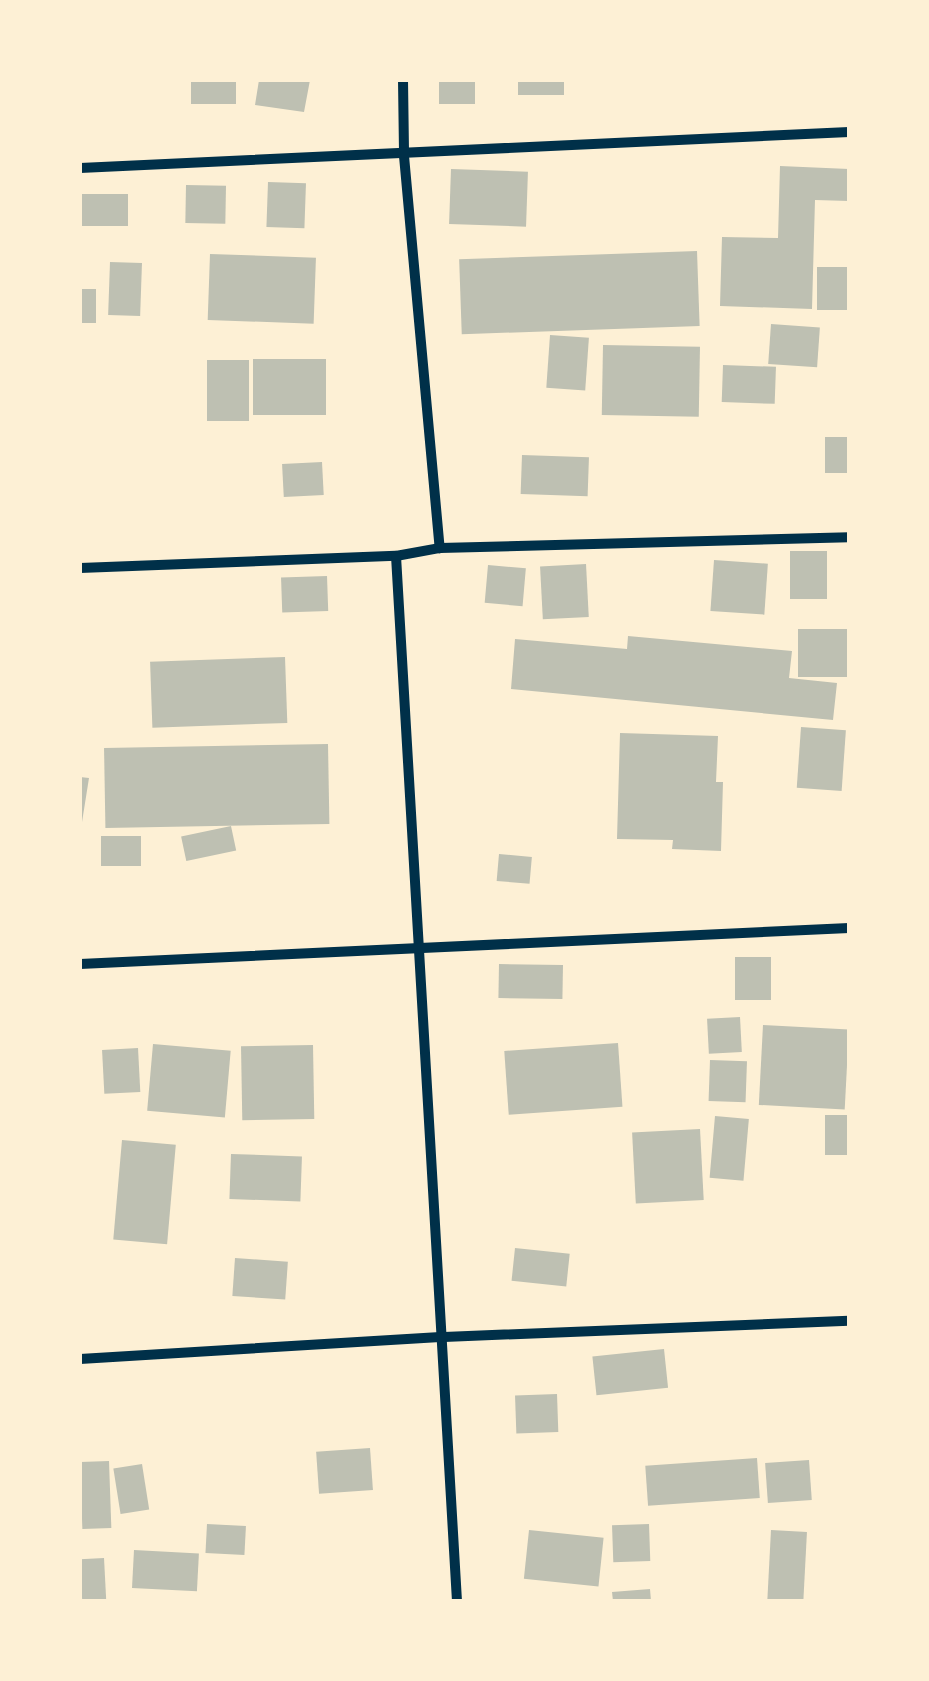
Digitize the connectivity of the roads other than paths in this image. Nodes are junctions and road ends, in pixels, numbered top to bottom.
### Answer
1 (403, 80) edge
2 (849, 132) edge
3 (404, 156) junction
4 (80, 168) edge
5 (849, 537) edge
6 (440, 548) junction
7 (396, 556) junction
8 (80, 568) edge
9 (849, 928) edge
10 (420, 949) junction
11 (80, 964) edge
12 (849, 1321) edge
13 (444, 1337) junction
14 (80, 1358) edge
15 (457, 1601) edge

1 - 3 street
2 - 3 street
3 - 4 street
3 - 6 street
5 - 6 street
6 - 7 street
7 - 8 street
7 - 10 street
9 - 10 street
10 - 11 street
10 - 13 street
12 - 13 street
13 - 14 street
13 - 15 street

